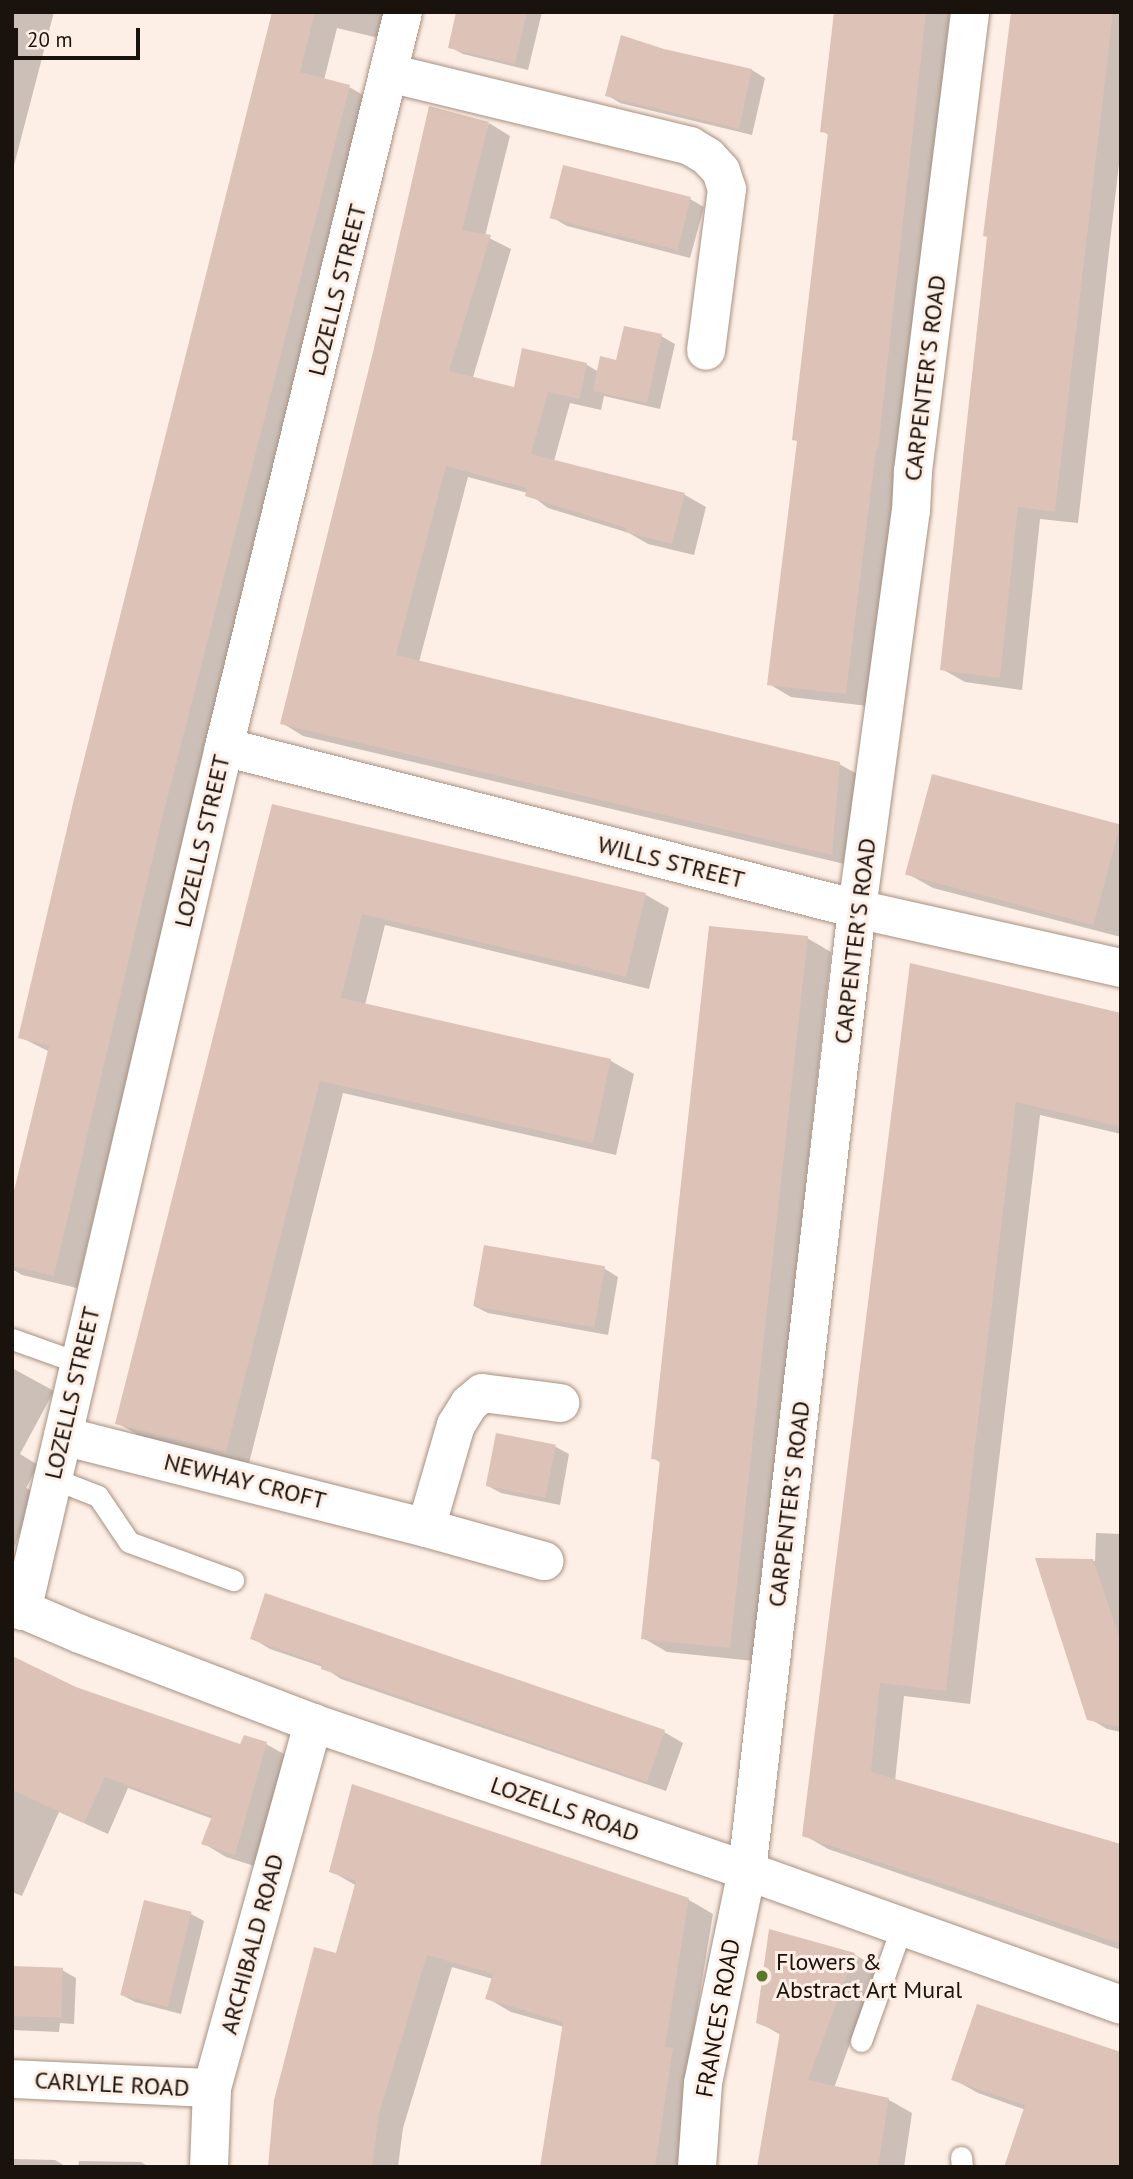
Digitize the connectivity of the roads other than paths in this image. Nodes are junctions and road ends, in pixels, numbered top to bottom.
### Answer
1 (403, 12) edge
2 (970, 12) edge
3 (389, 73) junction
4 (706, 351) dead end
5 (224, 747) junction
6 (858, 909) junction
7 (1121, 968) edge
8 (12, 1339) edge
9 (79, 1363) junction
10 (560, 1403) dead end
11 (63, 1436) junction
12 (52, 1478) junction
13 (426, 1528) junction
14 (544, 1561) dead end
15 (233, 1580) dead end
16 (17, 1608) edge
17 (313, 1723) junction
18 (747, 1871) junction
19 (902, 1926) junction
20 (1121, 2005) edge
21 (861, 2041) dead end
22 (12, 2079) edge
23 (212, 2088) junction
24 (209, 2167) edge
25 (697, 2167) edge

1 - 3 street, LOZELLS STREET
2 - 6 street, CARPENTER'S ROAD
3 - 4 street
3 - 5 street, LOZELLS STREET
5 - 6 street, WILLS STREET
5 - 9 street, LOZELLS STREET
6 - 7 street, WILLS STREET
6 - 18 street, CARPENTER'S ROAD
8 - 9 lane
9 - 11 street, LOZELLS STREET
10 - 13 street
11 - 12 street, LOZELLS STREET
11 - 13 street, NEWHAY CROFT
12 - 15 lane
12 - 16 street, LOZELLS STREET
13 - 14 street, NEWHAY CROFT
16 - 17 street, LOZELLS ROAD
17 - 18 street, LOZELLS ROAD
17 - 23 street, ARCHIBALD ROAD
18 - 19 street, LOZELLS ROAD
18 - 25 street, FRANCES ROAD
19 - 20 street, LOZELLS ROAD
19 - 21 lane
22 - 23 street, CARLYLE ROAD
23 - 24 street, ARCHIBALD ROAD

